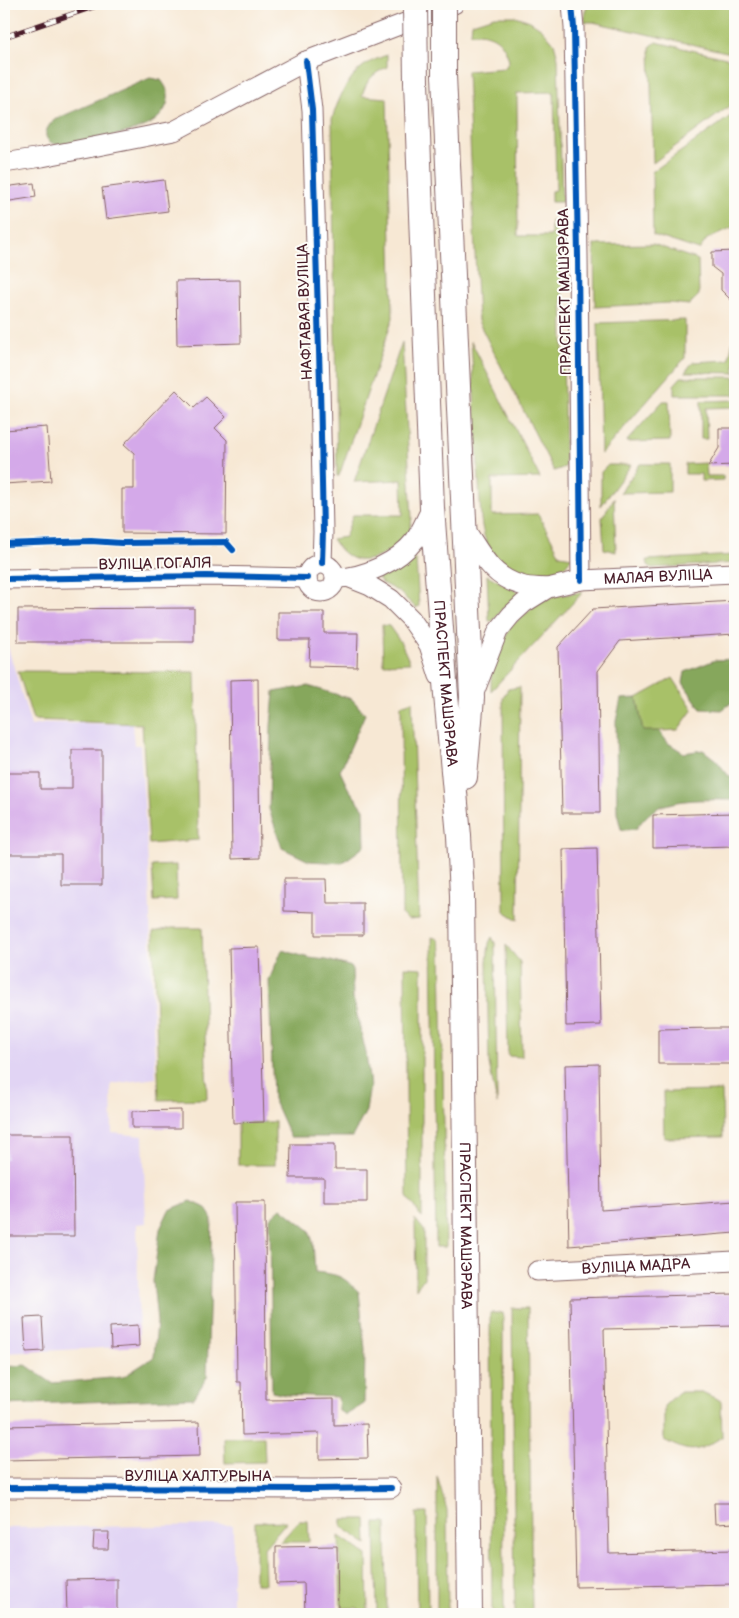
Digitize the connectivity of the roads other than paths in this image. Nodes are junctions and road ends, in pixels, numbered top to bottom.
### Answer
1 (415, 4) edge
2 (444, 4) edge
3 (454, 4) edge
4 (572, 4) edge
5 (306, 60) junction
6 (4, 163) edge
7 (432, 508) junction
8 (465, 529) junction
9 (322, 563) junction
10 (735, 572) edge
11 (307, 578) junction
12 (343, 578) junction
13 (4, 579) edge
14 (580, 580) junction
15 (548, 588) junction
16 (446, 696) junction
17 (472, 698) junction
18 (460, 836) junction
19 (735, 1261) edge
20 (537, 1271) dead end
21 (4, 1488) edge
22 (391, 1488) dead end
23 (470, 1614) edge

1 - 7 main road, ПРАСПЕКТ МАШЭРАВА, bridge
2 - 8 main road, ПРАСПЕКТ МАШЭРАВА, bridge
3 - 5 street
4 - 14 street, ПРАСПЕКТ МАШЭРАВА
5 - 6 street
5 - 9 street, НАФТАВАЯ ВУЛІЦА
7 - 12 street
7 - 16 main road, ПРАСПЕКТ МАШЭРАВА
8 - 15 street
8 - 17 main road, ПРАСПЕКТ МАШЭРАВА
9 - 11 street
9 - 12 street
10 - 14 street, МАЛАЯ ВУЛІЦА
11 - 12 street
11 - 13 street, ВУЛІЦА ГОГАЛЯ
12 - 16 street
14 - 15 street, МАЛАЯ ВУЛІЦА
15 - 17 street
16 - 18 main road, ПРАСПЕКТ МАШЭРАВА
17 - 18 main road, ПРАСПЕКТ МАШЭРАВА
18 - 23 main road, ПРАСПЕКТ МАШЭРАВА
19 - 20 street, ВУЛІЦА МАДРА
21 - 22 street, ВУЛІЦА ХАЛТУРЫНА

